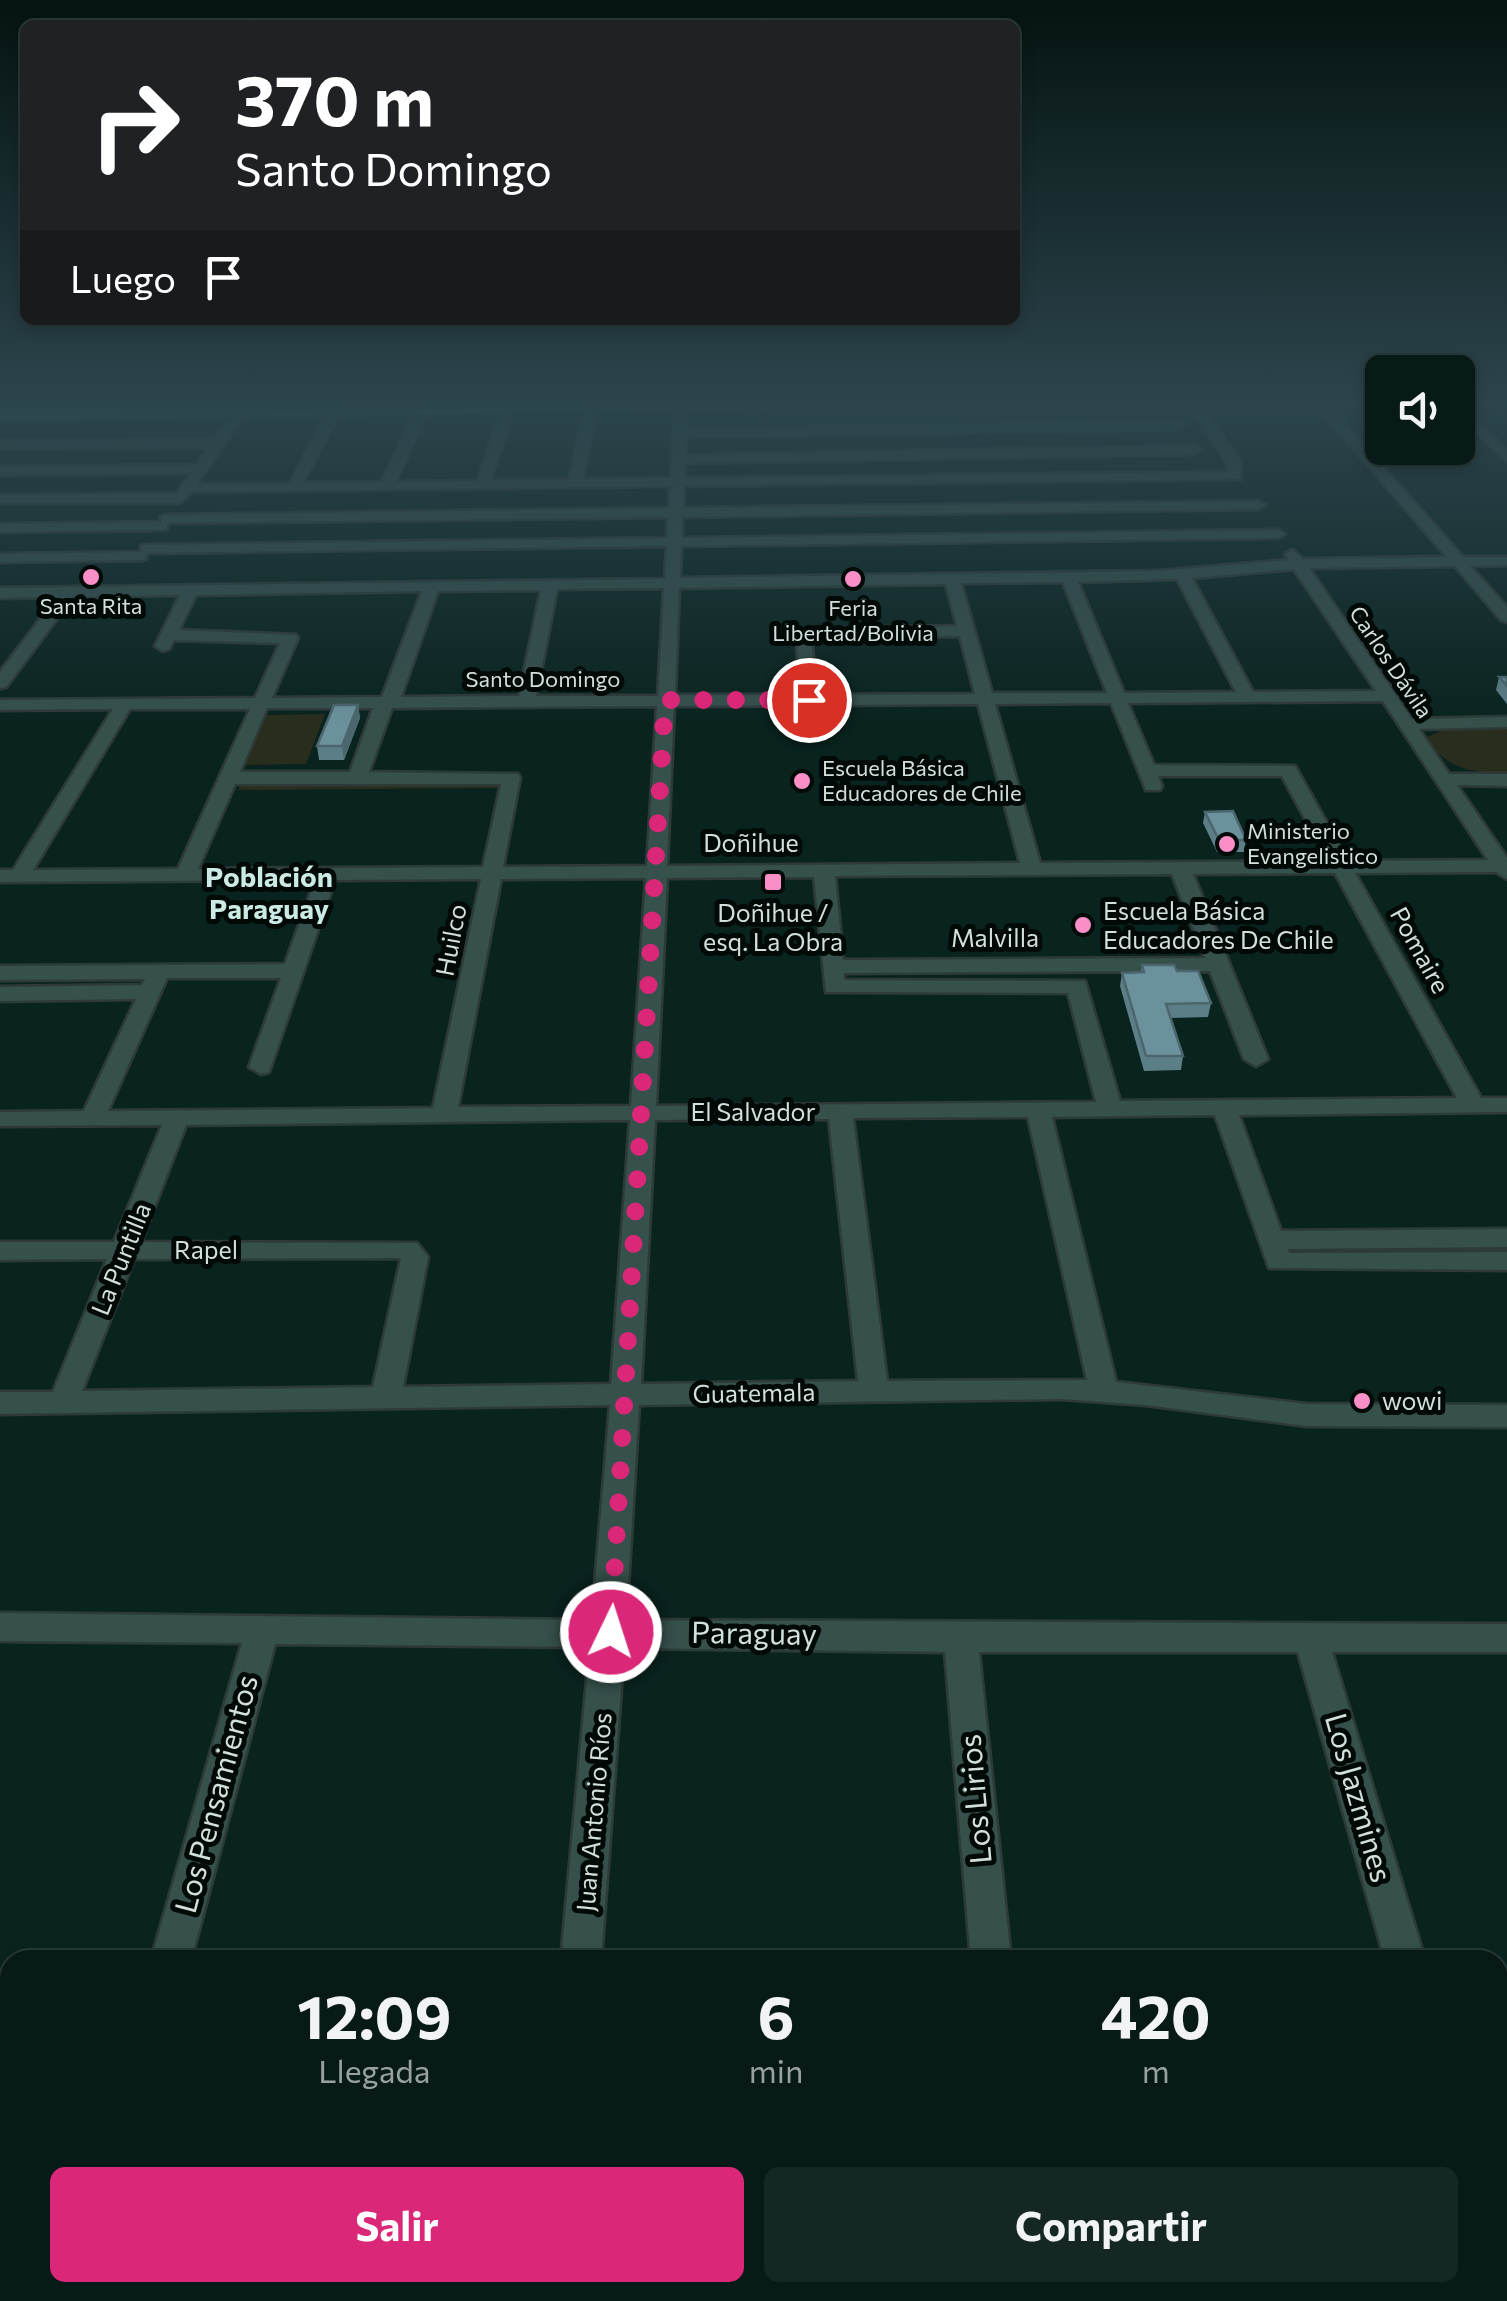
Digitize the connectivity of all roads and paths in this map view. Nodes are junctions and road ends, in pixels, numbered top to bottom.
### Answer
1 (172, 510) edge
2 (798, 510) edge
3 (979, 510) edge
4 (1262, 510) edge
5 (1413, 510) edge
6 (676, 512) junction
7 (164, 522) junction
8 (0, 528) edge
9 (1278, 534) junction
10 (674, 542) junction
11 (0, 558) edge
12 (995, 558) junction
13 (1507, 561) edge
14 (1458, 562) junction
15 (1298, 564) junction
16 (132, 568) junction
17 (1183, 575) junction
18 (1069, 577) junction
19 (952, 578) junction
20 (672, 582) junction
21 (550, 584) junction
22 (432, 585) junction
23 (191, 589) junction
24 (69, 591) junction
25 (0, 593) edge
26 (1507, 617) edge
27 (968, 637) junction
28 (0, 654) edge
29 (22, 654) junction
30 (0, 684) edge
31 (1387, 696) junction
32 (1247, 697) junction
33 (985, 698) junction
34 (1117, 698) junction
35 (665, 700) junction
36 (809, 700) junction
37 (388, 702) junction
38 (527, 702) junction
39 (261, 703) junction
40 (125, 704) junction
41 (0, 705) edge
42 (1507, 722) edge
43 (1406, 724) junction
44 (358, 777) junction
45 (1442, 778) junction
46 (1507, 780) edge
47 (509, 783) junction
48 (225, 785) junction
49 (1343, 867) junction
50 (1180, 868) junction
51 (1032, 869) junction
52 (824, 870) junction
53 (1504, 870) edge
54 (492, 872) junction
55 (656, 872) junction
56 (327, 874) junction
57 (185, 875) junction
58 (9, 876) edge
59 (1218, 964) junction
60 (294, 971) junction
61 (0, 973) edge
62 (833, 977) junction
63 (155, 982) junction
64 (0, 994) edge
65 (1256, 1059) dead end
66 (261, 1067) dead end
67 (1473, 1105) junction
68 (1507, 1105) edge
69 (1110, 1108) junction
70 (1224, 1108) junction
71 (1038, 1109) junction
72 (840, 1111) junction
73 (642, 1112) junction
74 (444, 1115) junction
75 (177, 1117) junction
76 (93, 1118) junction
77 (0, 1119) edge
78 (1507, 1238) edge
79 (124, 1250) junction
80 (0, 1251) edge
81 (1275, 1251) junction
82 (1507, 1260) edge
83 (1104, 1390) junction
84 (874, 1391) junction
85 (626, 1394) junction
86 (386, 1397) junction
87 (64, 1401) junction
88 (0, 1403) edge
89 (1507, 1416) edge
90 (0, 1627) edge
91 (263, 1628) junction
92 (611, 1632) junction
93 (1311, 1636) junction
94 (961, 1638) junction
95 (1507, 1638) edge
96 (174, 1950) edge
97 (582, 1950) edge
98 (990, 1950) edge
99 (1402, 1950) edge

1 - 7 street
2 - 6 street
3 - 12 street
4 - 9 street, Carlos Dávila
5 - 14 street
6 - 7 street
6 - 10 street, Juan Antonio Ríos
7 - 8 street
7 - 16 street
9 - 12 street
9 - 15 street, Carlos Dávila
10 - 12 street
10 - 16 street
10 - 20 street, Juan Antonio Ríos
11 - 16 street
12 - 18 street
12 - 19 street
13 - 14 street
14 - 15 street
14 - 26 street
15 - 17 street
15 - 31 street, Carlos Dávila
16 - 23 street
16 - 24 street
17 - 18 street
17 - 32 street
18 - 34 street
19 - 20 street
19 - 27 street
20 - 21 street
20 - 35 street, Juan Antonio Ríos
21 - 22 street
21 - 38 street
22 - 23 street
22 - 37 street
23 - 39 street
24 - 25 street
24 - 29 street
27 - 33 street
27 - 36 street
28 - 29 street
29 - 30 street
31 - 32 street, Santo Domingo
31 - 43 street, Carlos Dávila
32 - 34 street, Santo Domingo
33 - 34 street, Santo Domingo
33 - 36 street, Santo Domingo
33 - 51 street
34 - 49 street, Pomaire
35 - 36 street, Santo Domingo
35 - 38 street, Santo Domingo
35 - 55 street, Juan Antonio Ríos
37 - 38 street, Santo Domingo
37 - 39 street, Santo Domingo
37 - 44 street
39 - 40 street, Santo Domingo
39 - 48 street
40 - 41 street, Santo Domingo
40 - 58 street
42 - 43 street
43 - 45 street, Carlos Dávila
44 - 47 street
44 - 48 street
45 - 46 street
45 - 53 street, Carlos Dávila
47 - 48 street
47 - 54 street, Huilco
48 - 57 street
49 - 50 street, Doñihue
49 - 53 street, Doñihue
49 - 67 street, Pomaire
50 - 51 street, Doñihue
50 - 59 street
51 - 52 street, Doñihue
52 - 55 street, Doñihue
52 - 62 street
54 - 55 street, Doñihue
54 - 56 street, Doñihue
54 - 74 street, Huilco
55 - 73 street, Juan Antonio Ríos
56 - 57 street, Doñihue
56 - 60 street
57 - 58 street, Doñihue
59 - 62 street, Malvilla
59 - 65 street
60 - 63 street
60 - 66 street
61 - 63 street
62 - 69 street, Malvilla
63 - 64 street
63 - 76 street
67 - 68 street, El Salvador
67 - 70 street, El Salvador
69 - 70 street, El Salvador
69 - 71 street, El Salvador
70 - 81 street
71 - 72 street, El Salvador
71 - 83 street
72 - 73 street, El Salvador
72 - 84 street
73 - 74 street, El Salvador
73 - 85 street, Juan Antonio Ríos
74 - 75 street, El Salvador
75 - 76 street, El Salvador
75 - 79 street, La Puntilla
76 - 77 street, El Salvador
78 - 81 street
79 - 80 street, Rapel
79 - 86 street, Rapel
79 - 87 street, La Puntilla
81 - 82 street
83 - 84 street, Guatemala
83 - 89 street, Guatemala
84 - 85 street, Guatemala
85 - 86 street, Guatemala
85 - 92 street, Juan Antonio Ríos
86 - 87 street, Guatemala
87 - 88 street, Guatemala
90 - 91 street, Paraguay
91 - 92 street, Paraguay
91 - 96 street, Los Pensamientos
92 - 94 street, Paraguay
92 - 97 street, Juan Antonio Ríos
93 - 94 street, Paraguay
93 - 95 street, Paraguay
93 - 99 street, Los Jazmines
94 - 98 street, Los Lirios

